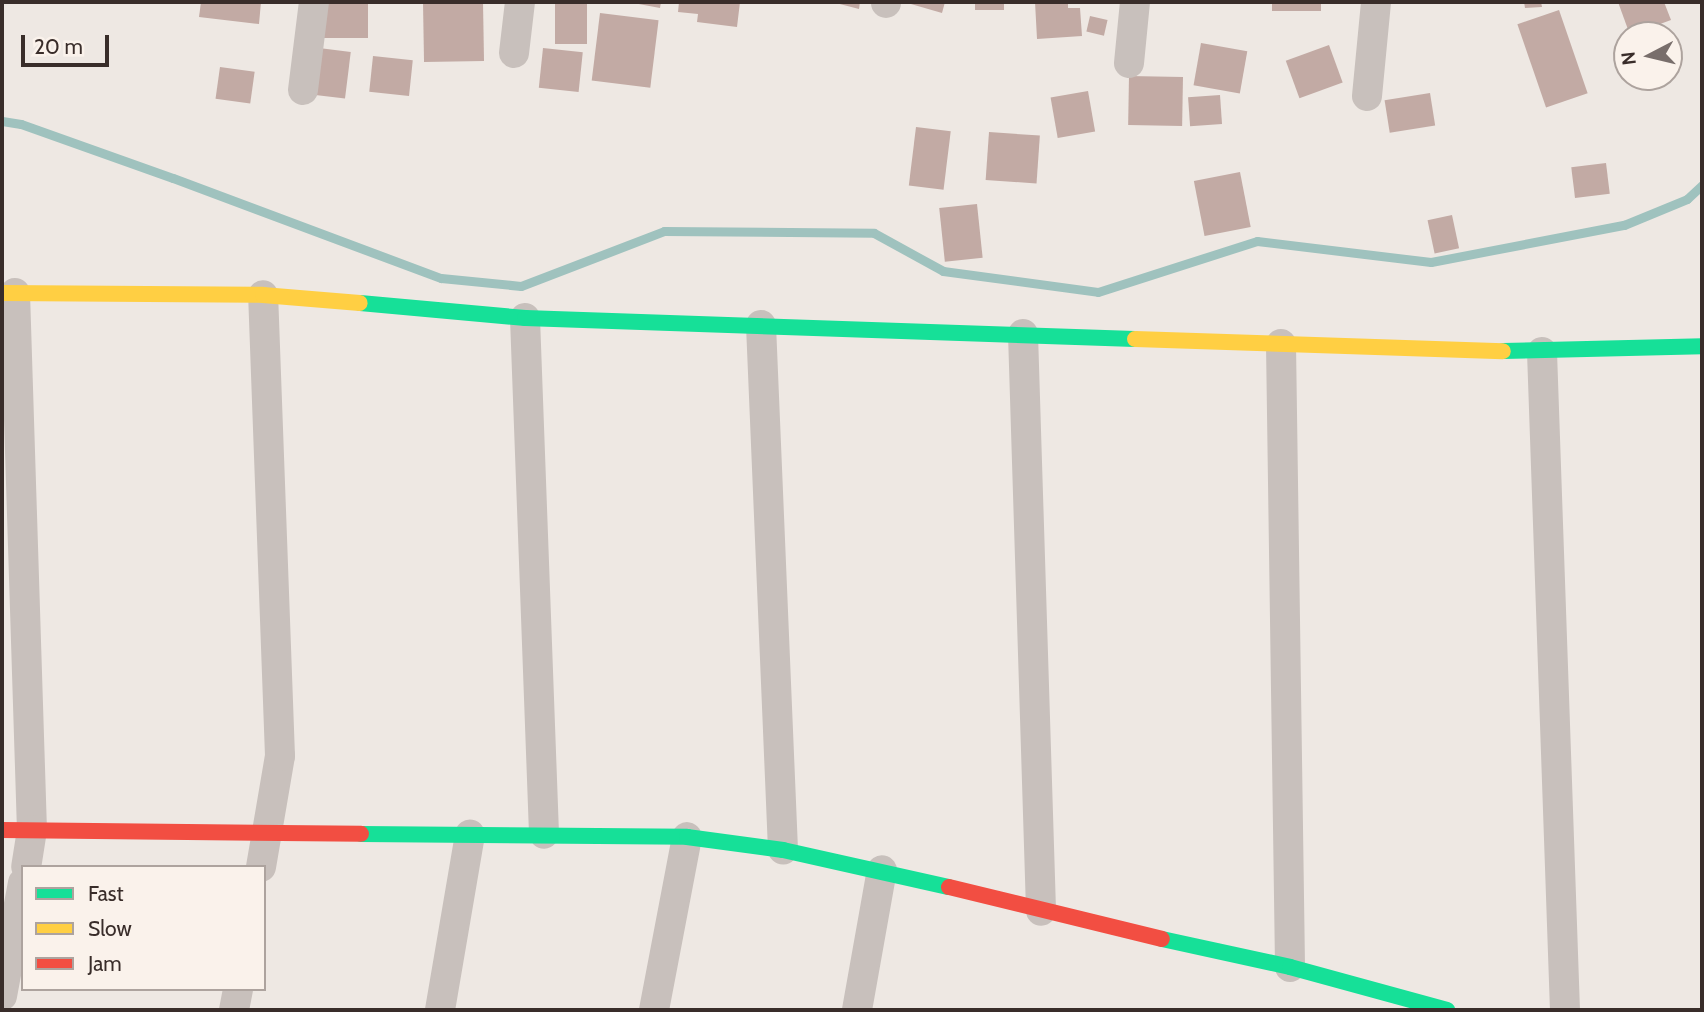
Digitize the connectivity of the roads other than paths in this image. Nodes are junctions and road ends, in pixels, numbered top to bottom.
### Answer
1 (314, 2) edge
2 (520, 2) edge
3 (1135, 2) edge
4 (1376, 2) edge
5 (514, 53) dead end
6 (1129, 63) dead end
7 (303, 90) dead end
8 (1367, 96) dead end
9 (8, 293) edge
10 (263, 295) junction
11 (525, 318) junction
12 (761, 325) junction
13 (1023, 334) junction
14 (1281, 344) junction
15 (1702, 346) edge
16 (1542, 352) junction
17 (2, 830) edge
18 (33, 830) junction
19 (267, 833) junction
20 (544, 834) junction
21 (470, 835) junction
22 (687, 837) junction
23 (783, 850) junction
24 (26, 865) edge
25 (261, 865) edge
26 (882, 870) junction
27 (21, 894) edge
28 (1041, 911) junction
29 (1290, 967) junction
30 (238, 991) edge
31 (2, 996) edge
32 (234, 1010) edge
33 (440, 1010) edge
34 (654, 1010) edge
35 (858, 1010) edge
36 (1447, 1010) edge
37 (1565, 1010) edge

1 - 7 street
2 - 5 street
3 - 6 street
4 - 8 street
9 - 10 street
9 - 18 street
10 - 11 street
10 - 19 street
11 - 12 street
11 - 20 street
12 - 13 street
12 - 23 street
13 - 14 street
13 - 28 street
14 - 16 street
14 - 29 street
15 - 16 street
16 - 37 street
17 - 18 street
18 - 19 street
18 - 24 street
19 - 21 street
19 - 25 street
20 - 21 street
20 - 22 street
21 - 33 street
22 - 23 street
22 - 34 street
23 - 26 street
26 - 28 street
26 - 35 street
27 - 31 street
28 - 29 street
29 - 36 street
30 - 32 street

